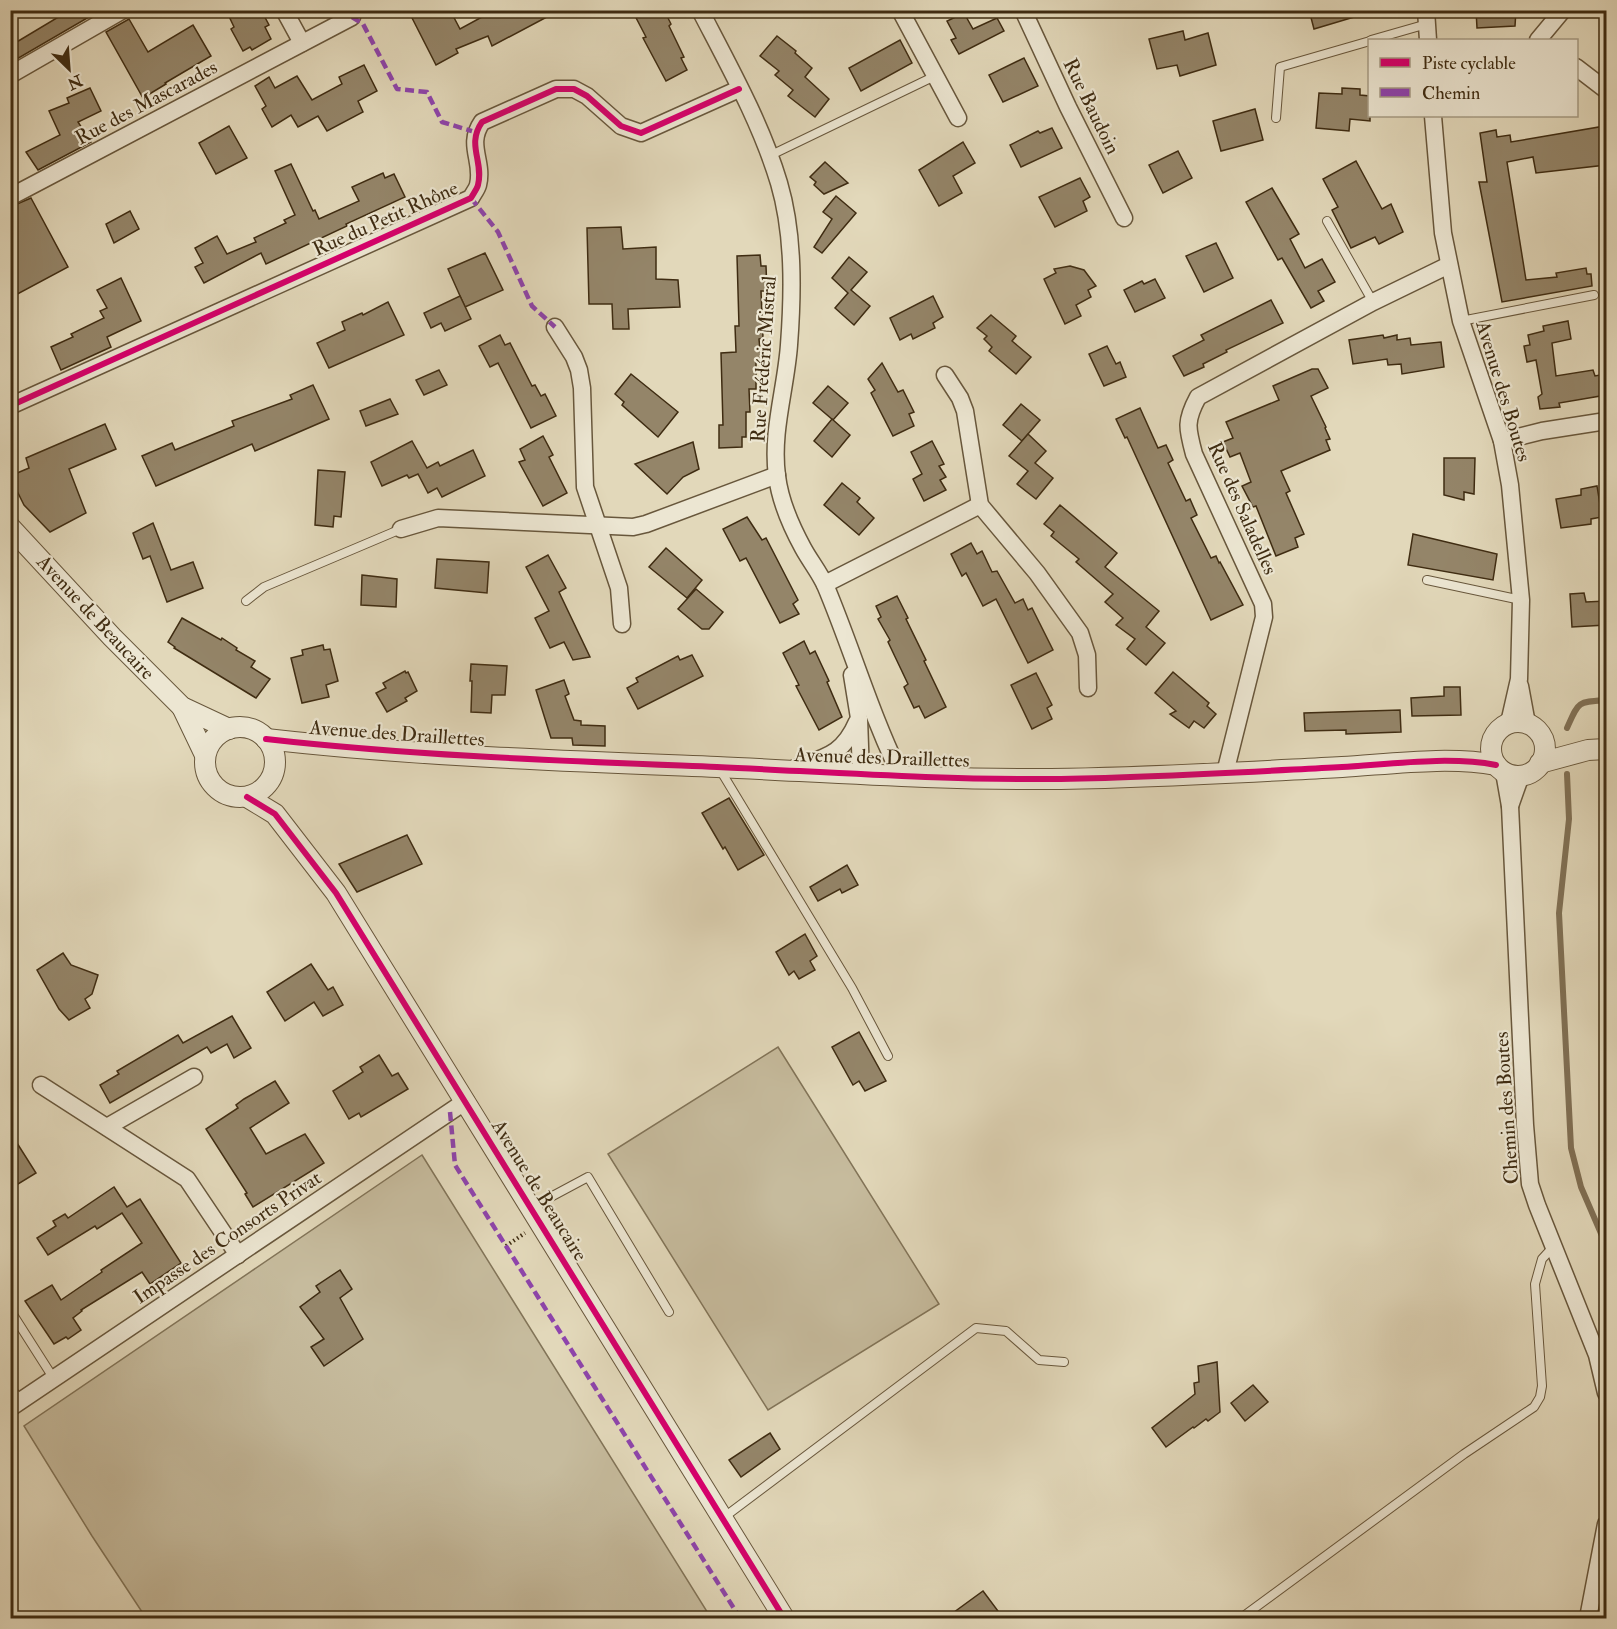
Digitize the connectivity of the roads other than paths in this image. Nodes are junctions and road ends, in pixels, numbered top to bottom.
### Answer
1 (123, 10) edge
2 (284, 10) edge
3 (700, 10) edge
4 (900, 10) edge
5 (1023, 10) edge
6 (1563, 10) edge
7 (352, 17) dead end
8 (1427, 25) edge
9 (1377, 39) edge
10 (1541, 39) edge
11 (1368, 42) edge
12 (302, 43) junction
13 (1578, 69) edge
14 (10, 75) edge
15 (935, 76) junction
16 (739, 89) junction
17 (1606, 90) edge
18 (1433, 117) edge
19 (958, 118) dead end
20 (1276, 118) dead end
21 (769, 156) junction
22 (10, 198) edge
23 (1124, 218) dead end
24 (1326, 221) dead end
25 (1449, 265) junction
26 (1594, 295) dead end
27 (1373, 302) junction
28 (1461, 321) junction
29 (555, 327) dead end
30 (945, 375) dead end
31 (10, 406) edge
32 (1606, 421) edge
33 (1502, 441) junction
34 (777, 475) junction
35 (980, 505) junction
36 (597, 524) junction
37 (10, 527) edge
38 (401, 529) joint
39 (1427, 579) dead end
40 (825, 584) junction
41 (1521, 600) junction
42 (246, 601) dead end
43 (622, 624) dead end
44 (847, 641) junction
45 (1088, 688) dead end
46 (182, 707) junction
47 (859, 718) junction
48 (1518, 724) junction
49 (230, 729) junction
50 (266, 739) junction
51 (1543, 740) junction
52 (1491, 744) junction
53 (315, 745) junction
54 (1597, 750) edge
55 (205, 755) junction
56 (1440, 762) junction
57 (1540, 763) junction
58 (718, 767) junction
59 (790, 770) junction
60 (1507, 771) junction
61 (273, 772) junction
62 (1225, 773) junction
63 (861, 775) junction
64 (901, 776) junction
65 (247, 797) junction
66 (275, 814) junction
67 (888, 1056) dead end
68 (194, 1077) dead end
69 (41, 1084) dead end
70 (466, 1101) junction
71 (107, 1127) junction
72 (531, 1208) junction
73 (1554, 1246) junction
74 (238, 1255) junction
75 (10, 1310) edge
76 (669, 1312) dead end
77 (1064, 1362) dead end
78 (54, 1379) junction
79 (10, 1386) edge
80 (1606, 1393) edge
81 (16, 1404) edge
82 (723, 1519) junction
83 (1606, 1524) edge
84 (777, 1616) edge
85 (1240, 1618) edge
86 (1588, 1618) edge

1 - 14 street
2 - 12 street
3 - 16 street, Rue Frédéric Mistral
4 - 15 street
5 - 23 street, Rue Baudoin
6 - 10 street
7 - 12 street, Rue des Mascarades
8 - 9 lane
11 - 20 lane
12 - 22 street, Rue des Mascarades
13 - 17 street
15 - 19 street
15 - 21 lane
16 - 21 street, Rue Frédéric Mistral
16 - 31 street, Rue du Petit Rhône
18 - 25 street, Avenue des Boutes
21 - 34 street, Rue Frédéric Mistral
24 - 27 lane
25 - 27 street, Rue des Saladelles
25 - 28 street, Avenue des Boutes
26 - 28 lane
27 - 62 street, Rue des Saladelles
28 - 33 street, Avenue des Boutes
29 - 36 street
30 - 35 street
32 - 33 street
33 - 41 street, Avenue des Boutes
34 - 36 street
34 - 40 street, Rue Frédéric Mistral
35 - 40 street
35 - 45 street
36 - 38 street
36 - 43 street
37 - 46 street, Avenue de Beaucaire
38 - 42 lane
39 - 41 lane
40 - 44 street, Rue Frédéric Mistral
41 - 48 street, Avenue des Boutes
44 - 47 street, Rue Frédéric Mistral
44 - 64 street, Rue Frédéric Mistral
46 - 49 street, Avenue de Beaucaire
46 - 55 street, Avenue de Beaucaire
47 - 59 street
47 - 63 street, Rue Frédéric Mistral
48 - 51 street
48 - 52 street
49 - 50 street
49 - 55 street
50 - 53 street, Avenue des Draillettes
50 - 61 street
51 - 54 street
51 - 57 street
52 - 56 street, Avenue des Draillettes
52 - 60 street
53 - 58 street, Avenue des Draillettes
53 - 61 street, Avenue des Draillettes
54 - 57 street
55 - 65 street
56 - 60 street, Avenue des Draillettes
56 - 62 street, Avenue des Draillettes
57 - 60 street
58 - 59 street, Avenue des Draillettes
58 - 67 lane
59 - 63 street, Avenue des Draillettes
60 - 73 street, Chemin des Boutes
61 - 65 street
61 - 66 street
62 - 64 street, Avenue des Draillettes
63 - 64 street, Avenue des Draillettes
65 - 66 street, Avenue de Beaucaire
66 - 70 street, Avenue de Beaucaire
68 - 71 street
69 - 71 street
70 - 72 street, Avenue de Beaucaire
70 - 74 street, Impasse des Consorts Privat
71 - 74 street
72 - 76 lane
72 - 82 street, Avenue de Beaucaire
73 - 80 street, Chemin des Boutes
73 - 85 lane
74 - 78 street, Impasse des Consorts Privat
75 - 78 lane
77 - 82 lane
78 - 81 street, Impasse des Consorts Privat
79 - 81 lane
82 - 84 street, Avenue de Beaucaire
83 - 86 street

